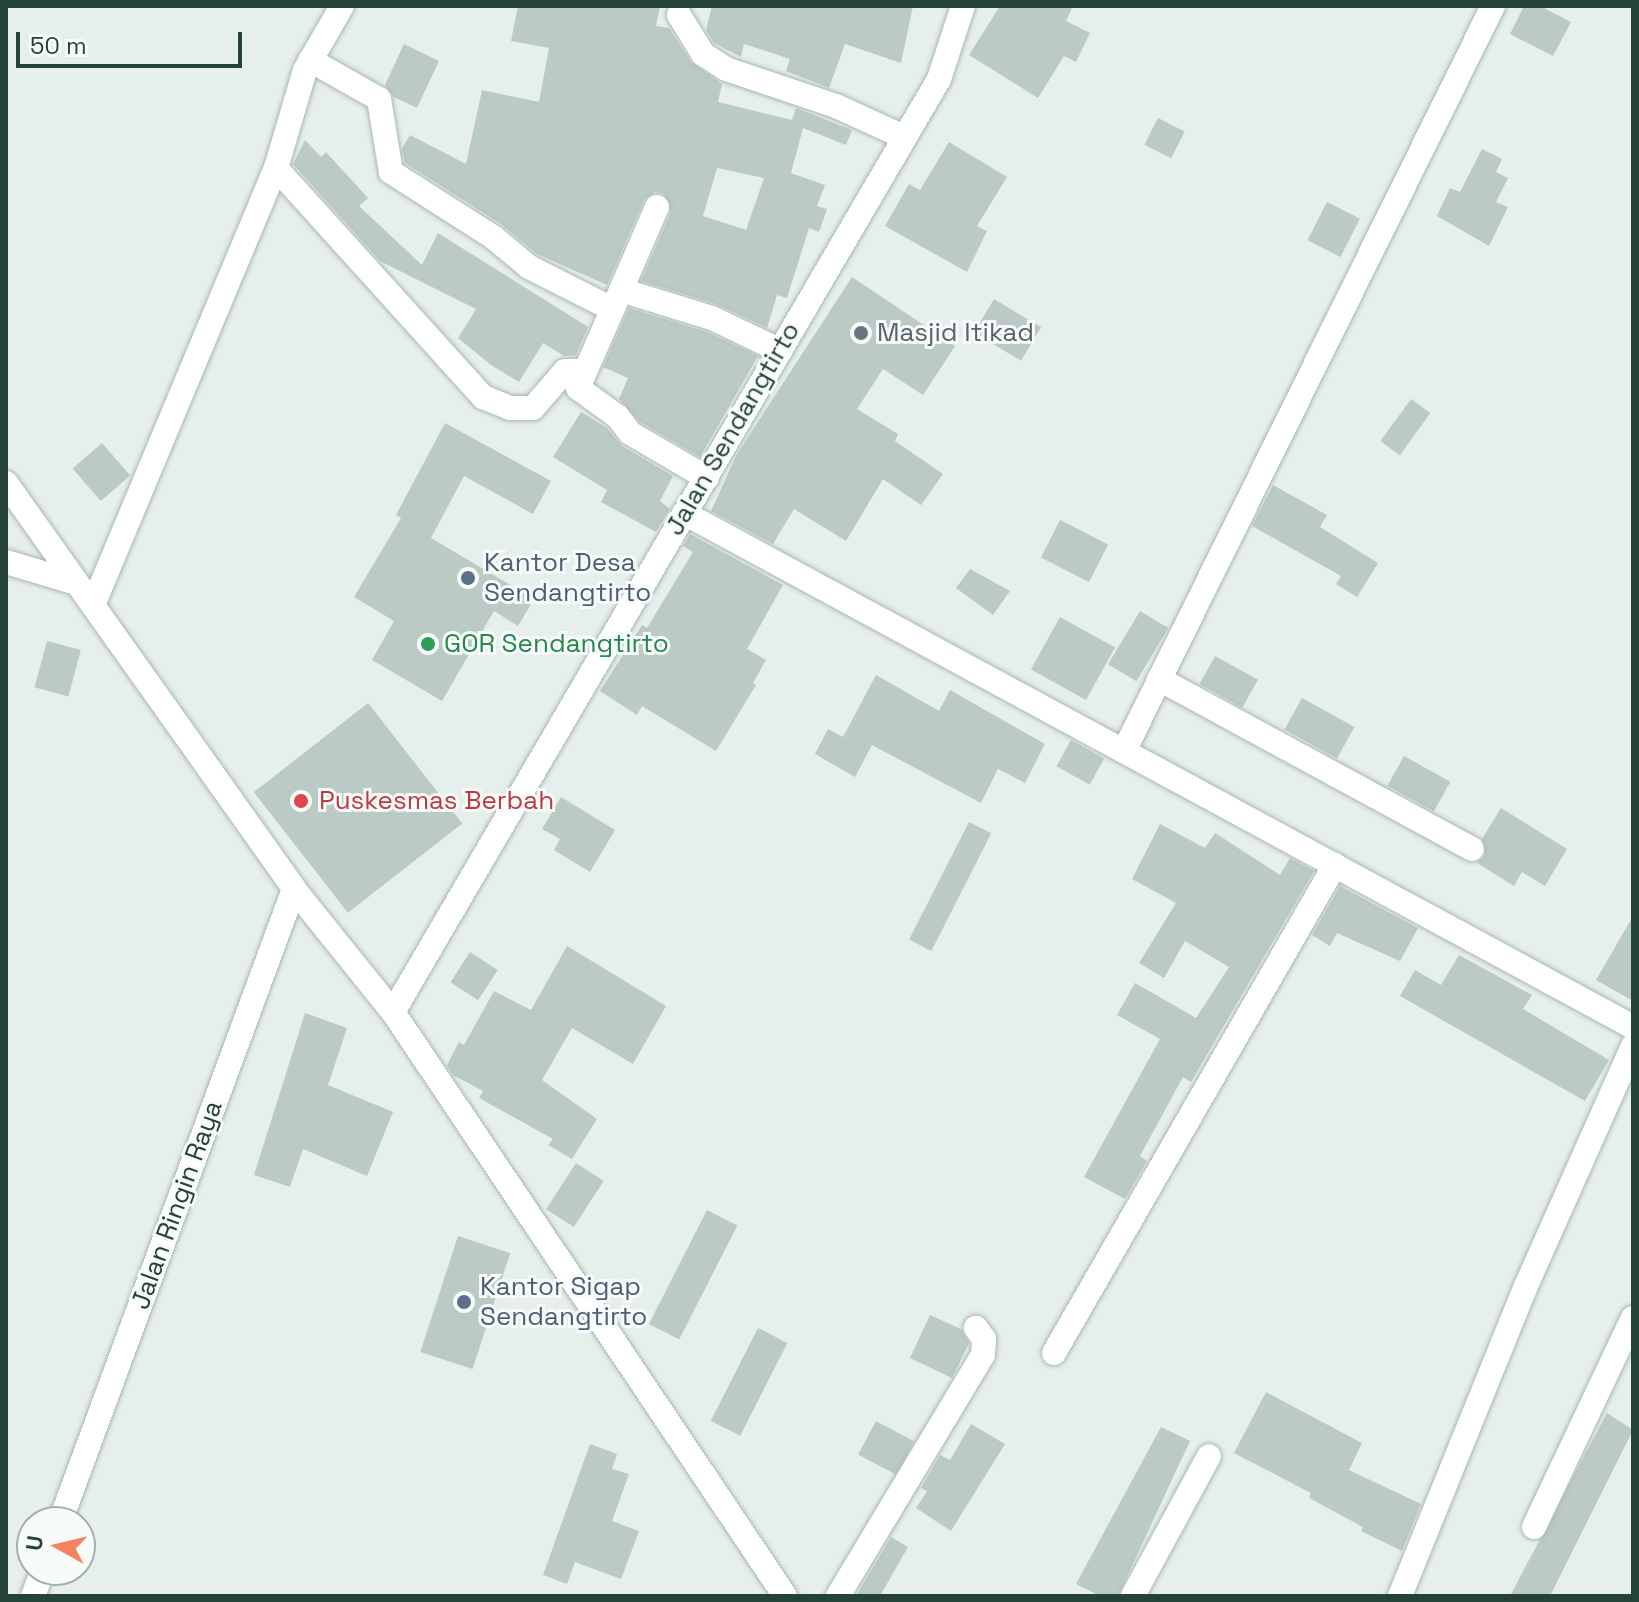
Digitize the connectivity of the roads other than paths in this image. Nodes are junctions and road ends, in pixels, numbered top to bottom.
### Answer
1 (342, 6) edge
2 (963, 6) edge
3 (1493, 6) edge
4 (679, 15) dead end
5 (310, 60) junction
6 (904, 137) junction
7 (276, 168) junction
8 (657, 207) dead end
9 (616, 300) junction
10 (781, 351) junction
11 (583, 371) junction
12 (707, 478) junction
13 (6, 483) edge
14 (684, 513) junction
15 (6, 562) edge
16 (73, 582) junction
17 (93, 605) junction
18 (1159, 679) junction
19 (1124, 751) junction
20 (1472, 849) dead end
21 (1335, 865) junction
22 (294, 889) junction
23 (393, 1012) junction
24 (1633, 1027) edge
25 (1633, 1046) edge
26 (1633, 1318) edge
27 (976, 1328) dead end
28 (1054, 1353) dead end
29 (1209, 1456) dead end
30 (66, 1506) edge
31 (1534, 1527) dead end
32 (785, 1596) edge
33 (838, 1596) edge
34 (1133, 1596) edge
35 (1400, 1596) edge

1 - 5 street
2 - 6 street, Jalan Sendangtirto
3 - 18 street
4 - 6 street
5 - 7 street
5 - 9 street
6 - 10 street, Jalan Sendangtirto
7 - 11 street
7 - 17 street
8 - 9 street
9 - 10 street
9 - 11 street
10 - 12 street, Jalan Sendangtirto
11 - 12 street
12 - 14 street, Jalan Sendangtirto
13 - 16 street
14 - 19 street
14 - 23 street, Jalan Sendangtirto
15 - 16 street
16 - 17 street
17 - 22 street
18 - 19 street
18 - 20 street
19 - 21 street
21 - 24 street
21 - 28 street
22 - 23 street
22 - 30 street, Jalan Ringin Raya
23 - 32 street
25 - 35 street
26 - 31 street
27 - 33 street
29 - 34 street

